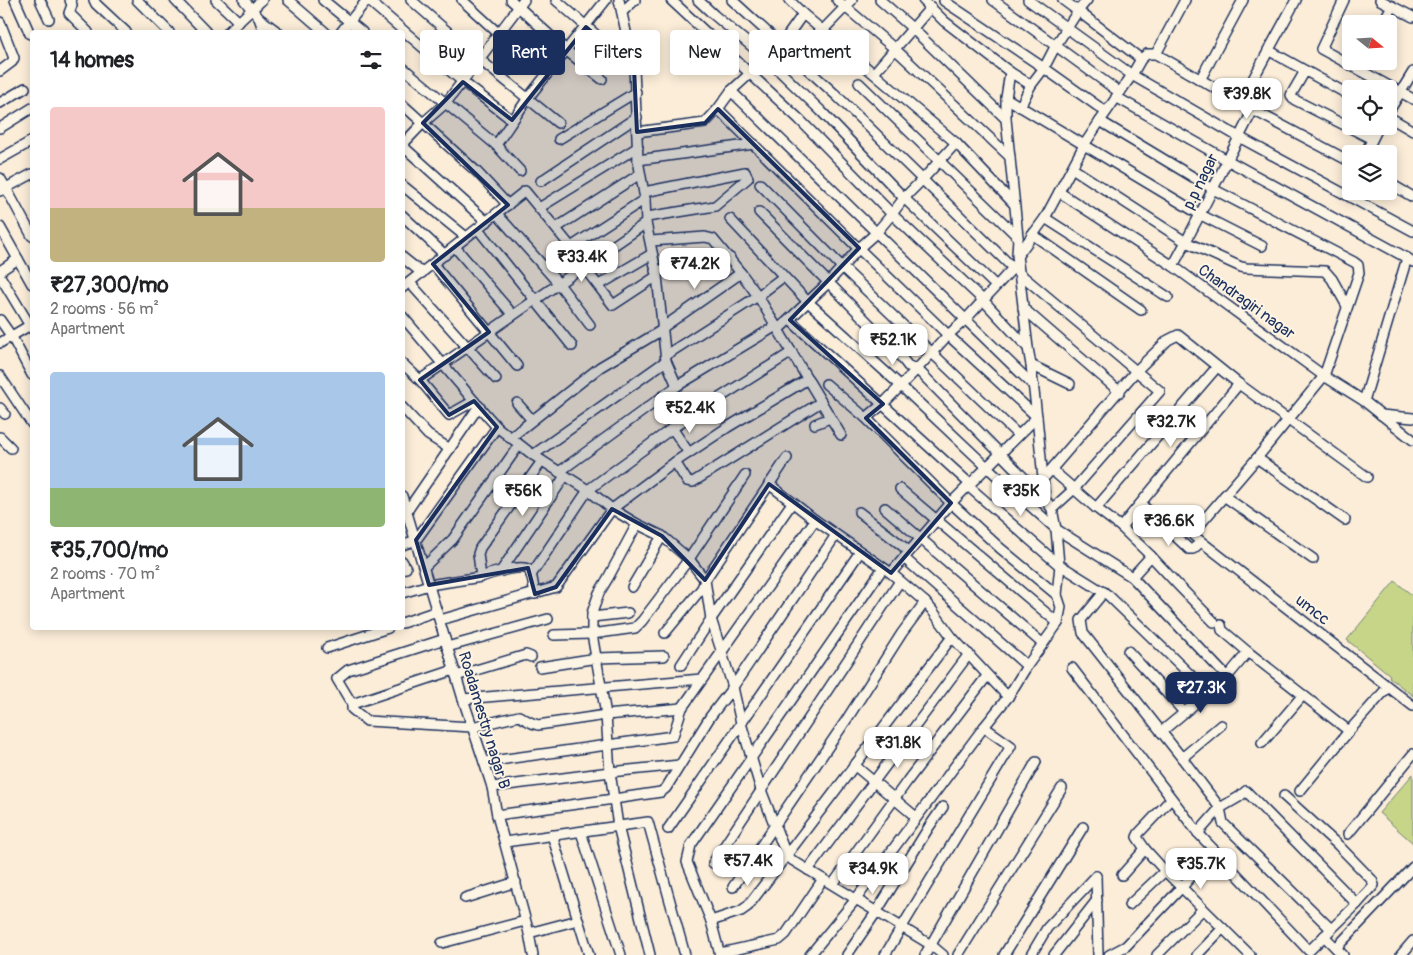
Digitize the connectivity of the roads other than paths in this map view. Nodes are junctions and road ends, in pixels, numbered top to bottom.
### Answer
1 (15, 0) edge
2 (40, 0) edge
3 (70, 0) edge
4 (94, 0) edge
5 (137, 0) edge
6 (175, 0) edge
7 (216, 0) edge
8 (244, 0) edge
9 (262, 0) edge
10 (288, 0) edge
11 (323, 0) edge
12 (368, 0) edge
13 (411, 0) edge
14 (462, 0) edge
15 (556, 0) edge
16 (619, 0) edge
17 (635, 0) edge
18 (671, 0) edge
19 (698, 0) edge
20 (732, 0) edge
21 (789, 0) edge
22 (837, 0) edge
23 (852, 0) edge
24 (880, 0) edge
25 (923, 0) edge
26 (945, 0) edge
27 (993, 0) edge
28 (1028, 0) edge
29 (1063, 0) edge
30 (1087, 0) edge
31 (1185, 0) edge
32 (1243, 0) edge
33 (1296, 0) edge
34 (1344, 0) edge
35 (1380, 0) edge
36 (603, 1) edge
37 (518, 2) edge
38 (1392, 6) junction
39 (845, 8) junction
40 (253, 9) junction
41 (934, 9) junction
42 (1078, 11) junction
43 (622, 12) junction
44 (803, 14) junction
45 (1387, 15) edge
46 (1413, 17) edge
47 (259, 18) junction
48 (49, 19) dead end
49 (0, 22) edge
50 (239, 22) junction
51 (349, 22) junction
52 (586, 27) junction
53 (912, 28) junction
54 (1067, 28) junction
55 (86, 30) edge
56 (124, 30) edge
57 (167, 30) edge
58 (204, 30) edge
59 (230, 30) edge
60 (263, 30) edge
61 (275, 30) edge
62 (323, 30) edge
63 (343, 30) edge
64 (359, 30) edge
65 (403, 30) edge
66 (446, 30) edge
67 (495, 30) edge
68 (500, 30) edge
69 (590, 30) edge
70 (626, 30) edge
71 (765, 30) edge
72 (792, 30) edge
73 (823, 30) joint
74 (405, 32) edge
75 (30, 34) dead end
76 (493, 40) edge
77 (4, 42) edge
78 (749, 44) edge
79 (1056, 45) junction
80 (895, 49) junction
81 (1268, 50) junction
82 (567, 51) junction
83 (483, 54) edge
84 (1156, 54) junction
85 (1342, 58) edge
86 (1141, 59) junction
87 (483, 62) edge
88 (1044, 68) junction
89 (405, 69) edge
90 (869, 69) edge
91 (1305, 70) junction
92 (1367, 70) edge
93 (0, 71) edge
94 (1010, 72) junction
95 (1413, 72) edge
96 (749, 73) edge
97 (874, 73) junction
98 (468, 75) edge
99 (546, 75) edge
100 (635, 75) edge
101 (749, 75) edge
102 (751, 75) edge
103 (784, 75) edge
104 (814, 75) edge
105 (1132, 75) junction
106 (602, 79) dead end
107 (1200, 80) junction
108 (463, 82) junction
109 (859, 83) dead end
110 (1031, 85) junction
111 (25, 88) dead end
112 (731, 91) junction
113 (1342, 91) edge
114 (636, 92) junction
115 (1400, 92) junction
116 (1118, 95) junction
117 (1397, 97) edge
118 (528, 98) junction
119 (1006, 98) junction
120 (1413, 99) edge
121 (0, 103) edge
122 (446, 103) junction
123 (1240, 103) junction
124 (405, 107) edge
125 (1020, 107) junction
126 (30, 109) edge
127 (718, 109) junction
128 (1253, 110) junction
129 (1106, 112) junction
130 (637, 118) junction
131 (1006, 119) junction
132 (512, 120) junction
133 (1100, 121) junction
134 (1397, 122) edge
135 (423, 123) junction
136 (558, 123) dead end
137 (0, 128) edge
138 (637, 132) junction
139 (1413, 132) edge
140 (1374, 135) edge
141 (1239, 137) junction
142 (559, 139) dead end
143 (1372, 139) junction
144 (405, 141) edge
145 (30, 142) edge
146 (956, 142) junction
147 (754, 144) junction
148 (496, 145) junction
149 (1084, 145) junction
150 (1369, 145) edge
151 (405, 147) edge
152 (638, 147) junction
153 (1010, 157) junction
154 (1342, 157) edge
155 (0, 158) edge
156 (638, 160) junction
157 (1227, 160) junction
158 (939, 161) junction
159 (1072, 168) junction
160 (520, 172) dead end
161 (640, 174) junction
162 (30, 176) edge
163 (0, 178) edge
164 (923, 179) junction
165 (541, 181) dead end
166 (760, 184) dead end
167 (405, 187) edge
168 (1397, 188) edge
169 (3, 189) edge
170 (1213, 189) junction
171 (1059, 192) junction
172 (644, 196) junction
173 (1413, 197) edge
174 (904, 198) junction
175 (1014, 204) junction
176 (508, 205) junction
177 (539, 208) junction
178 (759, 212) dead end
179 (497, 214) junction
180 (892, 214) junction
181 (1201, 215) junction
182 (405, 218) edge
183 (1044, 218) junction
184 (646, 220) junction
185 (730, 220) dead end
186 (487, 222) junction
187 (0, 227) edge
188 (556, 228) junction
189 (478, 229) junction
190 (1413, 231) edge
191 (876, 232) junction
192 (30, 233) edge
193 (1032, 234) junction
194 (466, 237) junction
195 (1018, 237) junction
196 (651, 241) junction
197 (1186, 242) junction
198 (1262, 246) dead end
199 (455, 247) junction
200 (571, 247) junction
201 (859, 248) junction
202 (652, 254) junction
203 (445, 255) junction
204 (1017, 255) junction
205 (18, 258) junction
206 (730, 258) junction
207 (405, 259) edge
208 (1410, 260) edge
209 (433, 264) junction
210 (584, 266) junction
211 (1173, 266) junction
212 (842, 267) junction
213 (1016, 270) junction
214 (0, 271) edge
215 (422, 273) junction
216 (741, 273) junction
217 (656, 274) junction
218 (0, 276) edge
219 (784, 277) junction
220 (30, 280) edge
221 (828, 283) junction
222 (559, 284) junction
223 (406, 286) edge
224 (599, 286) junction
225 (996, 286) junction
226 (758, 296) junction
227 (1168, 297) dead end
228 (535, 300) junction
229 (983, 300) junction
230 (808, 301) junction
231 (1348, 306) junction
232 (1023, 308) junction
233 (1141, 310) dead end
234 (513, 316) junction
235 (405, 319) edge
236 (0, 320) edge
237 (790, 320) junction
238 (965, 320) junction
239 (30, 323) edge
240 (590, 325) dead end
241 (776, 326) junction
242 (30, 327) edge
243 (662, 329) junction
244 (489, 332) junction
245 (948, 335) junction
246 (12, 337) junction
247 (0, 343) edge
248 (572, 346) dead end
249 (468, 347) junction
250 (1028, 348) junction
251 (792, 352) junction
252 (932, 352) junction
253 (666, 358) junction
254 (444, 364) junction
255 (1031, 365) junction
256 (405, 366) edge
257 (517, 366) dead end
258 (1217, 367) junction
259 (917, 369) junction
260 (30, 371) edge
261 (1136, 371) junction
262 (0, 376) edge
263 (1324, 376) junction
264 (496, 379) dead end
265 (808, 379) junction
266 (420, 380) junction
267 (826, 384) dead end
268 (1070, 384) dead end
269 (1239, 384) junction
270 (900, 385) junction
271 (677, 386) junction
272 (1034, 386) junction
273 (1120, 392) junction
274 (662, 397) junction
275 (1364, 400) junction
276 (821, 402) junction
277 (476, 404) junction
278 (517, 404) dead end
279 (883, 404) junction
280 (405, 410) edge
281 (1381, 415) junction
282 (1037, 417) junction
283 (1413, 417) edge
284 (830, 418) junction
285 (866, 418) junction
286 (532, 420) junction
287 (1288, 420) junction
288 (30, 421) edge
289 (815, 424) dead end
290 (675, 426) junction
291 (497, 427) junction
292 (841, 435) dead end
293 (1018, 435) junction
294 (0, 437) edge
295 (510, 438) junction
296 (1413, 440) edge
297 (520, 444) junction
298 (11, 448) dead end
299 (450, 449) junction
300 (689, 453) junction
301 (533, 455) junction
302 (1000, 455) junction
303 (787, 458) dead end
304 (1257, 458) junction
305 (542, 462) junction
306 (675, 462) junction
307 (987, 467) junction
308 (1052, 470) junction
309 (562, 474) junction
310 (745, 475) dead end
311 (1367, 477) dead end
312 (1043, 479) junction
313 (769, 484) junction
314 (969, 485) junction
315 (900, 488) dead end
316 (1074, 489) junction
317 (588, 490) junction
318 (1224, 496) junction
319 (1045, 500) junction
320 (792, 503) junction
321 (951, 503) junction
322 (1141, 504) junction
323 (405, 505) edge
324 (885, 508) dead end
325 (1096, 508) junction
326 (612, 509) junction
327 (1052, 509) junction
328 (407, 511) junction
329 (859, 512) dead end
330 (815, 520) junction
331 (937, 520) junction
332 (1344, 520) dead end
333 (637, 524) junction
334 (1121, 527) junction
335 (1056, 529) junction
336 (836, 535) junction
337 (662, 536) junction
338 (920, 538) junction
339 (1198, 539) junction
340 (416, 540) junction
341 (405, 544) edge
342 (860, 552) junction
343 (907, 555) junction
344 (1151, 556) junction
345 (689, 559) junction
346 (1313, 559) dead end
347 (1059, 565) junction
348 (424, 567) junction
349 (501, 571) junction
350 (887, 571) junction
351 (531, 575) junction
352 (481, 577) junction
353 (1132, 577) junction
354 (705, 580) junction
355 (900, 581) junction
356 (429, 586) junction
357 (632, 587) dead end
358 (405, 592) edge
359 (1104, 592) junction
360 (535, 594) junction
361 (1057, 595) junction
362 (925, 602) junction
363 (628, 613) dead end
364 (438, 616) junction
365 (592, 617) junction
366 (711, 619) junction
367 (548, 620) dead end
368 (405, 622) edge
369 (1058, 622) junction
370 (382, 630) edge
371 (666, 633) dead end
372 (592, 634) junction
373 (554, 635) dead end
374 (952, 637) junction
375 (446, 643) junction
376 (1042, 644) junction
377 (327, 648) dead end
378 (721, 651) junction
379 (1128, 651) dead end
380 (1248, 652) junction
381 (969, 654) junction
382 (664, 656) dead end
383 (531, 657) dead end
384 (597, 658) junction
385 (681, 665) dead end
386 (1027, 666) junction
387 (540, 667) dead end
388 (1072, 668) dead end
389 (455, 673) junction
390 (987, 676) junction
391 (1227, 677) junction
392 (702, 679) junction
393 (733, 687) junction
394 (1388, 687) junction
395 (600, 688) junction
396 (1208, 692) junction
397 (1303, 694) junction
398 (1008, 697) junction
399 (463, 699) junction
400 (352, 704) junction
401 (1413, 706) edge
402 (682, 708) junction
403 (1184, 712) junction
404 (606, 716) junction
405 (741, 723) junction
406 (1221, 726) dead end
407 (472, 727) junction
408 (984, 727) junction
409 (1349, 731) junction
410 (1161, 732) junction
411 (1262, 743) dead end
412 (608, 744) junction
413 (1413, 754) edge
414 (751, 758) junction
415 (1182, 758) junction
416 (484, 762) junction
417 (1036, 762) dead end
418 (680, 765) junction
419 (854, 765) junction
420 (610, 772) junction
421 (874, 782) junction
422 (492, 787) junction
423 (1062, 788) dead end
424 (761, 790) junction
425 (1300, 791) dead end
426 (1284, 796) dead end
427 (614, 799) junction
428 (895, 799) junction
429 (1171, 799) junction
430 (943, 807) dead end
431 (1220, 808) junction
432 (497, 815) junction
433 (916, 817) junction
434 (775, 824) junction
435 (618, 826) junction
436 (1082, 827) dead end
437 (668, 828) dead end
438 (581, 832) junction
439 (1198, 833) junction
440 (1348, 834) dead end
441 (552, 835) junction
442 (505, 842) junction
443 (1145, 849) junction
444 (1214, 850) junction
445 (787, 856) junction
446 (713, 863) dead end
447 (1413, 867) edge
448 (808, 870) junction
449 (1165, 871) junction
450 (1122, 874) dead end
451 (822, 879) junction
452 (516, 882) junction
453 (833, 884) junction
454 (733, 886) dead end
455 (1182, 887) junction
456 (465, 898) dead end
457 (856, 898) junction
458 (1097, 900) junction
459 (1357, 904) junction
460 (1129, 905) dead end
461 (1203, 909) junction
462 (876, 911) junction
463 (578, 920) junction
464 (525, 921) junction
465 (711, 921) junction
466 (901, 926) junction
467 (1223, 928) junction
468 (1331, 929) junction
469 (529, 933) junction
470 (1324, 936) junction
471 (1413, 941) edge
472 (442, 943) dead end
473 (931, 945) junction
474 (1336, 948) junction
475 (1123, 952) edge
476 (1096, 953) edge
477 (1244, 953) edge
478 (1307, 953) edge
479 (530, 954) edge
480 (720, 954) edge
481 (589, 955) edge
482 (621, 955) edge
483 (650, 955) edge
484 (685, 955) edge
485 (810, 955) edge
486 (847, 955) edge
487 (885, 955) edge
488 (925, 955) edge
489 (943, 955) edge
490 (958, 955) edge
491 (1004, 955) edge
492 (1031, 955) edge
493 (1054, 955) edge
494 (1109, 955) edge
495 (1157, 955) edge
496 (1197, 955) edge
497 (1343, 955) edge
498 (1401, 955) edge

1 - 75 street
2 - 48 street
3 - 55 street
4 - 56 street
5 - 57 street
6 - 58 street
7 - 50 street
8 - 40 street
9 - 40 street
10 - 62 street
11 - 51 street
12 - 51 street
12 - 65 street
13 - 66 street
14 - 67 street
15 - 52 street
16 - 43 street
17 - 43 street
18 - 96 street
19 - 78 street
20 - 71 street
21 - 44 street
22 - 39 street
23 - 39 street
24 - 53 street
25 - 41 street
26 - 41 street
26 - 88 street
27 - 79 street
28 - 54 street
29 - 42 street
30 - 42 street
31 - 84 street
32 - 107 street
33 - 81 street
34 - 85 street
35 - 38 street
36 - 52 street
37 - 68 street
37 - 82 street
38 - 45 street
38 - 46 street
39 - 73 street
39 - 80 street
40 - 47 street
40 - 50 street
41 - 53 street
41 - 94 street
42 - 54 street
42 - 86 street
43 - 70 street
44 - 72 street
44 - 73 street
47 - 60 street
47 - 61 street
49 - 77 street
50 - 59 street
51 - 63 street
51 - 64 street
52 - 69 street
52 - 82 street
53 - 80 street
53 - 131 street
54 - 79 street
54 - 105 street
74 - 108 street
76 - 83 street
77 - 93 street
79 - 88 street
79 - 116 street
80 - 97 street
80 - 153 street
81 - 91 street
81 - 123 street
82 - 106 street
84 - 86 street
84 - 107 street
86 - 105 street
87 - 118 street
88 - 110 street
88 - 129 street
89 - 122 street
90 - 97 street
91 - 113 street
91 - 143 street
92 - 115 street
94 - 110 street
94 - 119 street
95 - 115 street
97 - 146 street
98 - 108 street
99 - 118 street
100 - 114 street
101 - 112 street
102 - 180 street
103 - 174 street
104 - 164 street
105 - 116 street
105 - 141 street
107 - 123 street
108 - 122 street
108 - 132 street
109 - 158 street
110 - 125 street
111 - 121 street
112 - 127 street
112 - 191 street
114 - 130 street
114 - 142 street
115 - 117 street
115 - 120 street
116 - 129 street
116 - 157 street
118 - 132 street
118 - 136 street
119 - 125 street
119 - 131 street
122 - 135 street
122 - 148 street
123 - 128 street
124 - 135 street
125 - 149 street
126 - 137 street
127 - 138 street
127 - 147 street
128 - 141 street, p.p nagar
128 - 154 street
129 - 133 street
130 - 138 street
130 - 165 street
131 - 153 street
132 - 148 street
133 - 149 street
133 - 170 street
134 - 139 street
135 - 144 street
135 - 176 street
138 - 152 street
140 - 143 street
141 - 157 street, p.p nagar
141 - 190 street
143 - 150 street
145 - 155 street
146 - 158 street
146 - 175 street
147 - 156 street
147 - 201 street
148 - 160 street
149 - 159 street
149 - 181 street
151 - 186 street
152 - 156 street
152 - 177 street
153 - 175 street
156 - 161 street
157 - 170 street, p.p nagar
157 - 208 street
158 - 164 street
158 - 195 street
159 - 171 street
159 - 197 street
161 - 172 street
161 - 188 street
162 - 169 street
163 - 169 street
164 - 174 street
164 - 213 street
166 - 212 street
167 - 194 street
168 - 173 street
169 - 192 street
170 - 181 street, p.p nagar
170 - 231 street
171 - 183 street
171 - 211 street, Chandragiri nagar
172 - 184 street
172 - 184 street
172 - 200 street
174 - 180 street
174 - 225 street
175 - 195 street
176 - 177 street
176 - 179 street
177 - 188 street
178 - 221 street
179 - 186 street
179 - 222 street
180 - 191 street
180 - 229 street
181 - 197 street, p.p nagar
181 - 198 street
182 - 203 street
183 - 193 street
183 - 227 street
184 - 196 street
184 - 210 street
185 - 219 street
186 - 189 street
187 - 205 street
188 - 200 street
189 - 194 street
189 - 228 street
191 - 201 street
191 - 238 street
193 - 204 street
193 - 233 street
194 - 199 street
195 - 204 street
196 - 202 street
196 - 206 street
197 - 211 street, p.p nagar
197 - 231 street
199 - 203 street
199 - 234 street
200 - 210 street
201 - 212 street
201 - 245 street
202 - 217 street
202 - 224 street
203 - 209 street
204 - 213 street
205 - 214 street
205 - 220 street
206 - 216 street
206 - 217 street
207 - 215 street
208 - 275 street
209 - 215 street
209 - 244 street
210 - 222 street
210 - 224 street
211 - 263 street, Chandragiri nagar
212 - 221 street
212 - 252 street
213 - 225 street
213 - 232 street
213 - 261 street
215 - 223 street
216 - 226 street
216 - 243 street
217 - 224 street
217 - 243 street
218 - 239 street
219 - 226 street
219 - 230 street
221 - 230 street
221 - 259 street
222 - 228 street
222 - 240 street
223 - 249 street
225 - 229 street
226 - 241 street
226 - 253 street
228 - 234 street
228 - 248 street
229 - 238 street
229 - 250 street
230 - 237 street
230 - 270 street
231 - 263 street
232 - 250 street
232 - 273 street
234 - 244 street
235 - 254 street
236 - 246 street
237 - 241 street
237 - 279 street
238 - 245 street
238 - 272 street
241 - 251 street
241 - 271 street
242 - 246 street
243 - 253 street
243 - 286 street
244 - 249 street
244 - 257 street
245 - 252 street
245 - 282 street
246 - 247 street
246 - 260 street
249 - 254 street
249 - 264 street
250 - 255 street
251 - 265 street
251 - 290 street
252 - 259 street
252 - 293 street
253 - 271 street
253 - 301 street
254 - 266 street
254 - 277 street
255 - 268 street
255 - 272 street
256 - 266 street
258 - 261 street
258 - 269 street
258 - 325 street
259 - 270 street
259 - 302 street
261 - 273 street
261 - 316 street
262 - 288 street
263 - 275 street, Chandragiri nagar
263 - 287 street
265 - 276 street
265 - 300 street
266 - 277 street
267 - 285 street
269 - 287 street
269 - 322 street
270 - 279 street
270 - 307 street
271 - 274 street
272 - 282 street
273 - 308 street
274 - 290 street
274 - 309 street
275 - 281 street, Chandragiri nagar
276 - 284 street
276 - 306 street
277 - 291 street
277 - 299 street
278 - 286 street
279 - 285 street
279 - 314 street
280 - 299 street
281 - 283 street
281 - 296 street, Chandragiri nagar
282 - 293 street
282 - 312 street
284 - 289 street
284 - 292 street
285 - 321 street
286 - 295 street
287 - 304 street
287 - 311 street
290 - 300 street
290 - 317 street
291 - 295 street
291 - 340 street
293 - 302 street
294 - 298 street
295 - 297 street
297 - 301 street
297 - 348 street
299 - 328 street
300 - 306 street
301 - 305 street
302 - 307 street
302 - 319 street
303 - 313 street
304 - 318 street
304 - 332 street
305 - 309 street
305 - 352 street
306 - 326 street
307 - 314 street
307 - 335 street
308 - 312 street
308 - 316 street
309 - 317 street
309 - 349 street
310 - 345 street
312 - 319 street
313 - 320 street
313 - 354 street
314 - 321 street
314 - 347 street
315 - 331 street
316 - 325 street
316 - 327 street
317 - 326 street
317 - 351 street
318 - 339 street
318 - 346 street
319 - 327 street
320 - 330 street
320 - 366 street
321 - 331 street
321 - 361 street
322 - 334 street
322 - 339 street
323 - 328 street, Roadamestry nagar B
324 - 338 street
325 - 334 street
326 - 333 street
326 - 360 street
327 - 335 street
328 - 340 street, Roadamestry nagar B
329 - 343 street
330 - 336 street
330 - 378 street
331 - 338 street
331 - 369 street
333 - 337 street
333 - 365 street
334 - 344 street
335 - 347 street
335 - 353 street
336 - 342 street
336 - 393 street
337 - 345 street
337 - 357 street
338 - 343 street
338 - 376 street
339 - 394 street, umcc
340 - 341 street
340 - 348 street, Roadamestry nagar B
342 - 350 street
342 - 405 street
343 - 350 street
343 - 386 street
344 - 353 street
344 - 380 street
345 - 354 street
345 - 372 street
347 - 359 street
347 - 361 street
348 - 356 street, Roadamestry nagar B
349 - 351 street
349 - 352 street
350 - 355 street
350 - 414 street
351 - 360 street
352 - 356 street
353 - 391 street
354 - 366 street
354 - 371 street
355 - 362 street
355 - 424 street
356 - 358 street
356 - 364 street, Roadamestry nagar B
359 - 396 street
359 - 410 street
360 - 364 street
361 - 369 street
362 - 374 street
362 - 434 street
363 - 365 street
364 - 368 street
364 - 375 street, Roadamestry nagar B
365 - 372 street
366 - 378 street
366 - 385 street
367 - 375 street
369 - 376 street
370 - 377 street
372 - 373 street
372 - 384 street
374 - 381 street
374 - 419 street
375 - 389 street, Roadamestry nagar B
375 - 400 street
376 - 386 street
378 - 392 street
378 - 393 street
379 - 403 street
380 - 391 street
380 - 397 street
381 - 390 street
381 - 421 street
382 - 384 street
383 - 389 street
384 - 387 street
384 - 395 street
386 - 398 street
388 - 429 street
389 - 399 street, Roadamestry nagar B
389 - 400 street
390 - 398 street
390 - 428 street
391 - 396 street
392 - 395 street
392 - 402 street
393 - 405 street
393 - 418 street
394 - 401 street, umcc
394 - 409 street
395 - 399 street
395 - 404 street
396 - 403 street
397 - 409 street
397 - 411 street
398 - 408 street
399 - 407 street, Roadamestry nagar B
400 - 407 street
402 - 404 street
402 - 412 street
403 - 410 street
404 - 407 street
404 - 412 street
405 - 414 street
405 - 437 street
406 - 415 street
407 - 416 street, Roadamestry nagar B
408 - 433 street
408 - 466 street
409 - 425 street
410 - 415 street
412 - 416 street
412 - 420 street
413 - 440 street
414 - 424 street
414 - 465 street
415 - 431 street
416 - 422 street, Roadamestry nagar B
417 - 473 street
418 - 420 street
418 - 427 street
419 - 421 street
419 - 445 street
420 - 422 street
420 - 427 street
421 - 428 street
421 - 448 street
422 - 432 street, Roadamestry nagar B
423 - 490 street
424 - 434 street
424 - 446 street
426 - 459 street
427 - 432 street
427 - 435 street
428 - 433 street
428 - 453 street
429 - 439 street
429 - 443 street
430 - 462 street
431 - 439 street
431 - 459 street
431 - 468 street
432 - 442 street, Roadamestry nagar B
433 - 457 street
434 - 445 street
434 - 454 street
435 - 438 street
435 - 483 street
435 - 484 street
436 - 491 street
438 - 441 street
438 - 482 street
439 - 444 street
441 - 442 street
441 - 463 street
442 - 452 street, Roadamestry nagar B
443 - 449 street
443 - 450 street
444 - 455 street
444 - 478 street
445 - 448 street
445 - 465 street
447 - 474 street
448 - 451 street
449 - 455 street
449 - 460 street
451 - 453 street
451 - 480 street
452 - 456 street
452 - 464 street, Roadamestry nagar B
453 - 457 street
455 - 461 street
455 - 475 street
457 - 462 street
457 - 485 street
458 - 476 street
458 - 492 street
458 - 493 street
459 - 468 street
461 - 467 street
461 - 495 street
462 - 466 street
462 - 486 street
463 - 469 street
463 - 481 street
464 - 469 street, Roadamestry nagar B
464 - 472 street
465 - 480 street
466 - 473 street
466 - 487 street
467 - 477 street
467 - 496 street
468 - 470 street
469 - 479 street, Roadamestry nagar B
470 - 474 street
470 - 478 street
471 - 498 street
473 - 488 street
473 - 489 street
474 - 497 street
475 - 494 street

